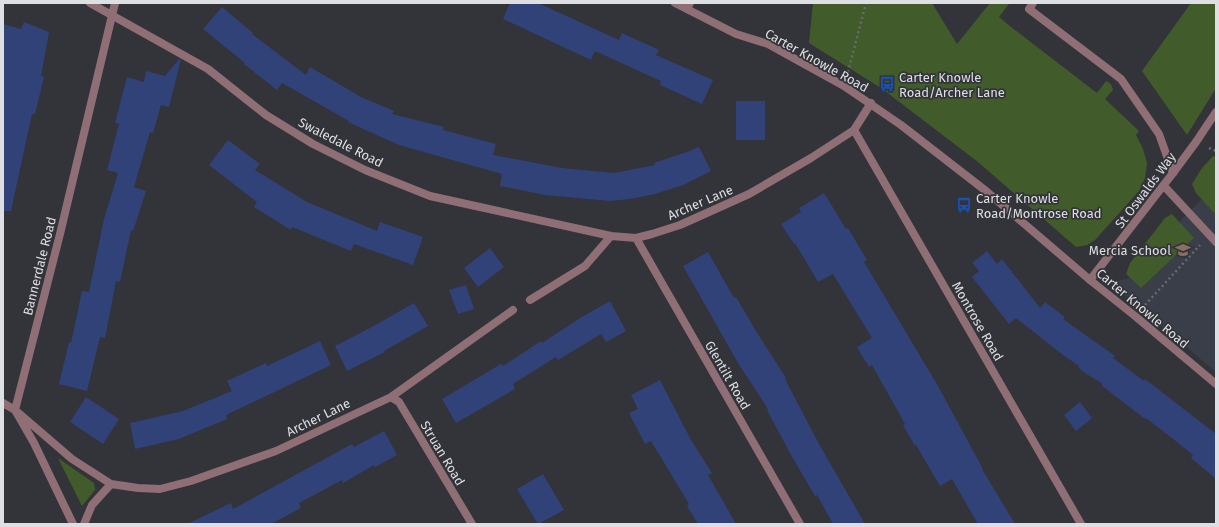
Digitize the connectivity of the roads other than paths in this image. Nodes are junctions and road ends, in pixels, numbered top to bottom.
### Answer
1 (90, 3) edge
2 (115, 3) edge
3 (675, 3) edge
4 (1034, 3) edge
5 (689, 6) edge
6 (112, 15) junction
7 (871, 103) junction
8 (1216, 112) edge
9 (854, 130) junction
10 (1173, 173) junction
11 (1164, 186) junction
12 (611, 236) junction
13 (636, 238) junction
14 (1216, 242) edge
15 (1090, 280) junction
16 (530, 300) dead end
17 (513, 310) dead end
18 (1216, 384) edge
19 (391, 397) junction
20 (3, 403) edge
21 (15, 410) junction
22 (112, 484) junction
23 (73, 524) edge
24 (84, 524) edge
25 (472, 524) edge
26 (800, 524) edge
27 (1081, 524) edge

1 - 6 street, Swaledale Road
2 - 6 street, Bannerdale Road
3 - 5 street, Carter Knowle Road
4 - 10 street
5 - 7 street, Carter Knowle Road
6 - 12 street, Swaledale Road
6 - 21 street, Bannerdale Road
7 - 9 street, Archer Lane
7 - 15 street, Carter Knowle Road
8 - 10 street, St Oswalds Way
9 - 13 street, Archer Lane
9 - 27 street, Montrose Road
10 - 11 street, St Oswalds Way
11 - 14 street
11 - 15 street, St Oswalds Way
12 - 13 street, Archer Lane
12 - 16 street
13 - 26 street, Glentilt Road
15 - 18 street, Carter Knowle Road
17 - 19 street, Archer Lane
19 - 22 street, Archer Lane
19 - 25 street, Struan Road
20 - 21 street, Archer Lane
21 - 22 street, Archer Lane
21 - 23 street
22 - 24 street

